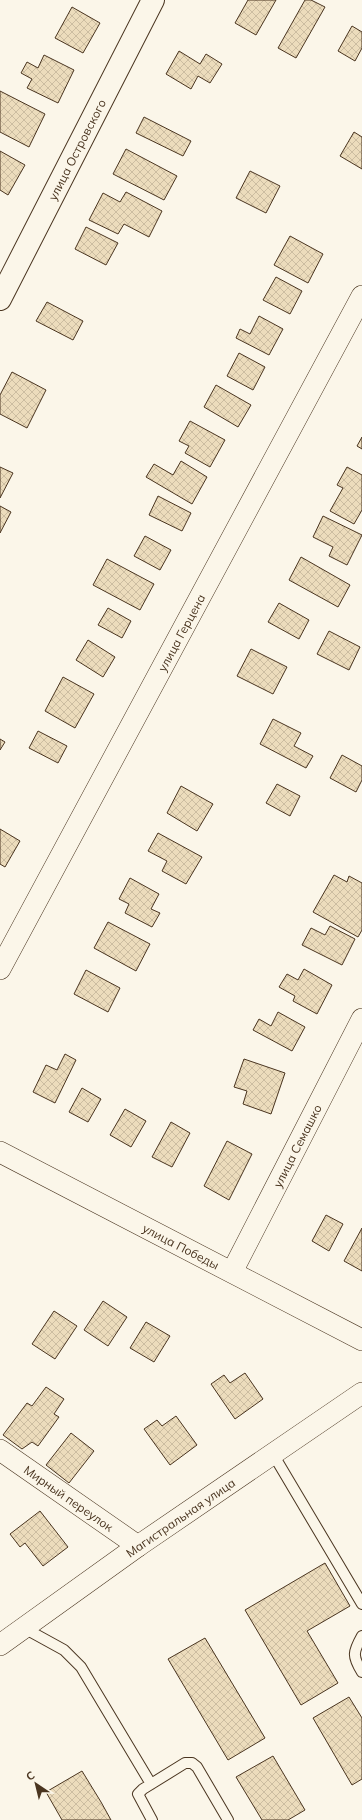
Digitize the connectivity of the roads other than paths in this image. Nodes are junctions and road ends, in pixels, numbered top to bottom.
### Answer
1 (153, 0) edge
2 (362, 296) edge
3 (0, 299) edge
4 (0, 969) edge
5 (362, 1019) edge
6 (0, 1152) edge
7 (232, 1272) junction
8 (362, 1340) edge
9 (362, 1393) edge
10 (0, 1450) edge
11 (273, 1454) junction
12 (138, 1546) junction
13 (362, 1604) edge
14 (24, 1628) junction
15 (362, 1636) edge
16 (0, 1645) edge
17 (362, 1672) edge
18 (151, 1784) junction
19 (152, 1820) edge
20 (228, 1820) edge

1 - 3 main road, улица Островского
2 - 4 street, улица Герцена
5 - 7 street, улица Семашко
6 - 7 street, улица Победы
7 - 8 street, улица Победы
9 - 11 street, Магистральная улица
10 - 12 street, Мирный переулок
11 - 12 street, Магистральная улица
11 - 13 lane
12 - 14 street, Магистральная улица
14 - 16 street, Магистральная улица
14 - 18 lane
15 - 17 lane
18 - 19 lane
18 - 20 lane

